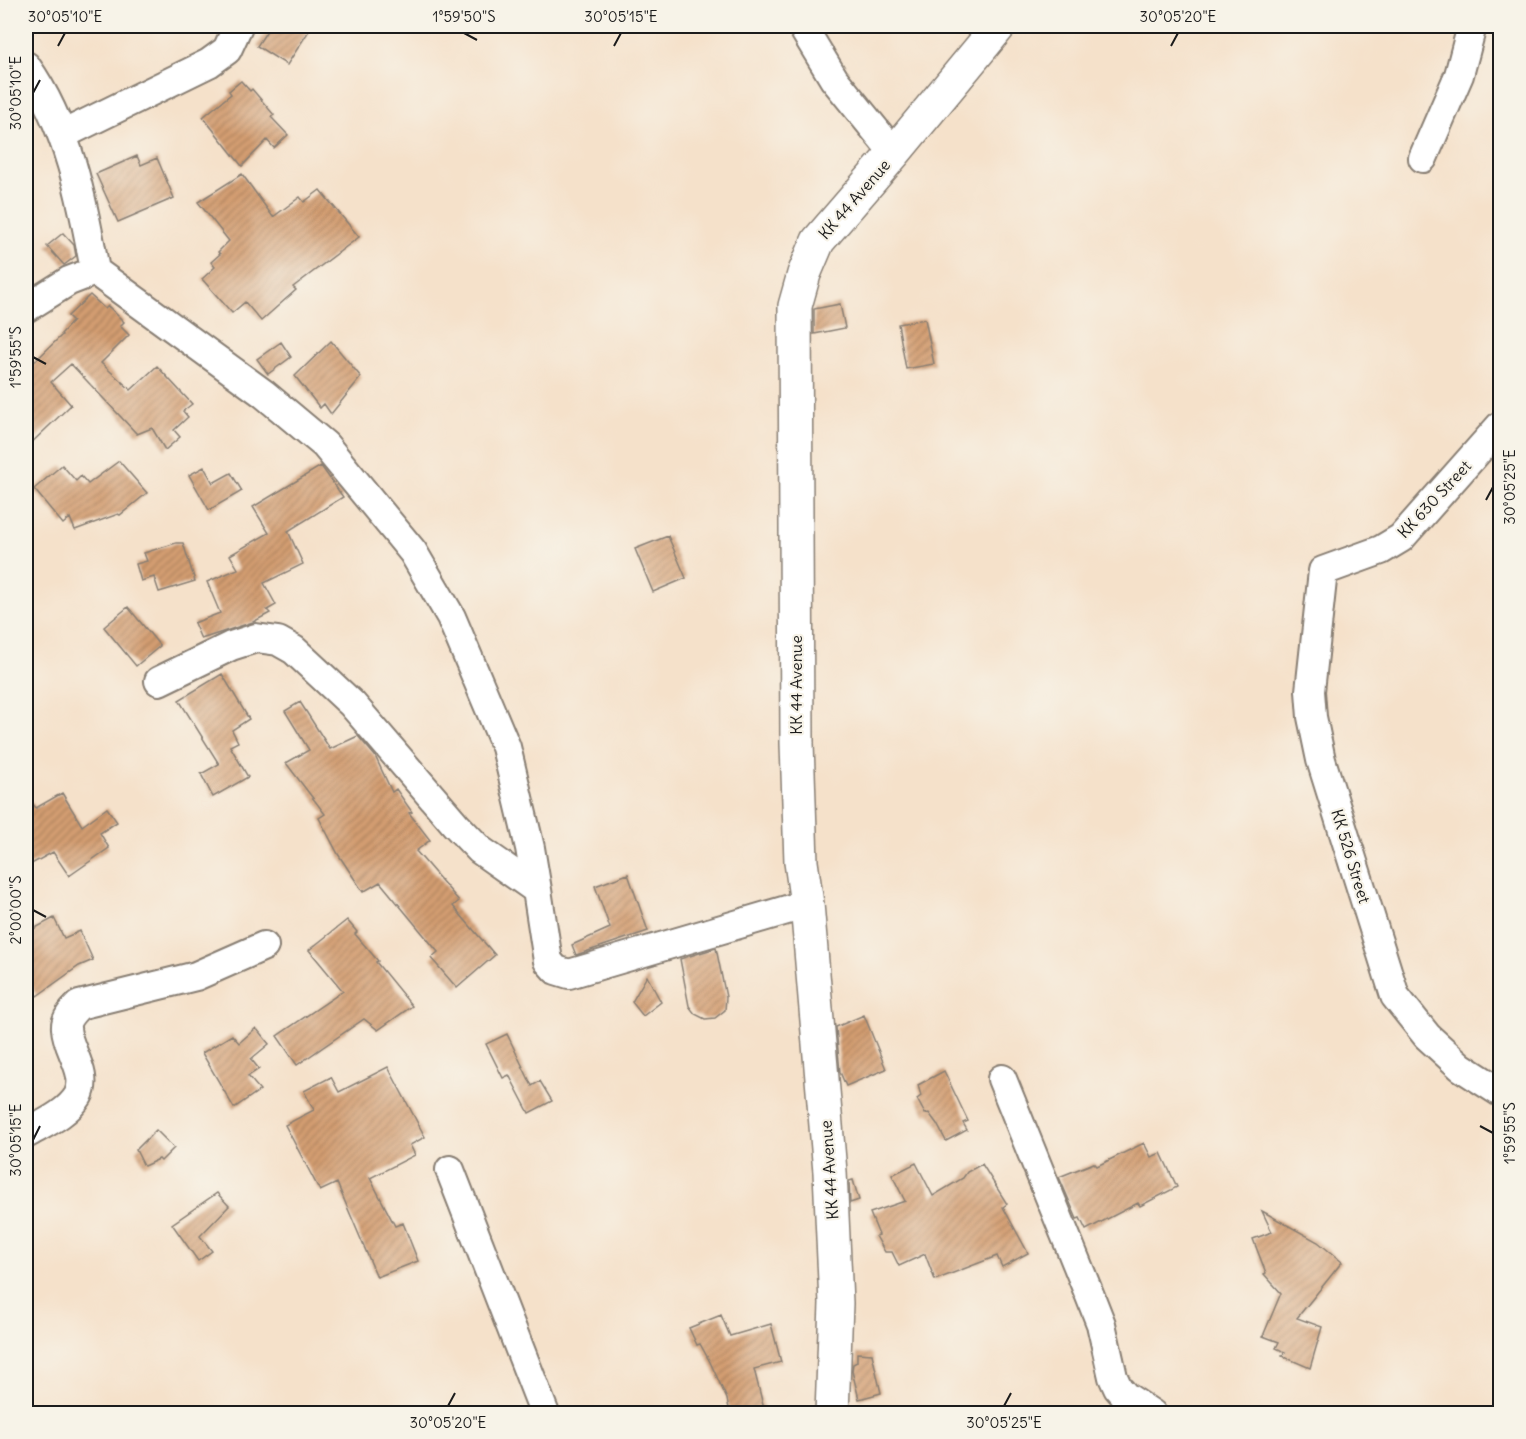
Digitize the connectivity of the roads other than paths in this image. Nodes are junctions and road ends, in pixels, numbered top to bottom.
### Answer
1 (237, 26) edge
2 (802, 26) edge
3 (999, 26) edge
4 (1472, 26) edge
5 (26, 66) edge
6 (62, 135) junction
7 (894, 153) junction
8 (1423, 158) dead end
9 (95, 271) junction
10 (26, 308) edge
11 (1500, 426) edge
12 (1323, 571) joint
13 (159, 681) dead end
14 (537, 890) junction
15 (807, 904) junction
16 (264, 946) dead end
17 (1002, 1079) dead end
18 (1500, 1092) edge
19 (26, 1134) edge
20 (450, 1170) dead end
21 (545, 1413) edge
22 (832, 1413) edge
23 (1152, 1413) edge

1 - 6 street
2 - 7 street
3 - 7 main road, KK 44 Avenue
4 - 8 street
5 - 6 street
6 - 9 street
7 - 15 main road, KK 44 Avenue
9 - 10 street
9 - 14 street
11 - 12 street, KK 630 Street
12 - 18 street, KK 526 Street
13 - 14 street
14 - 15 street
15 - 22 main road, KK 44 Avenue
16 - 19 street
17 - 23 street
20 - 21 street

